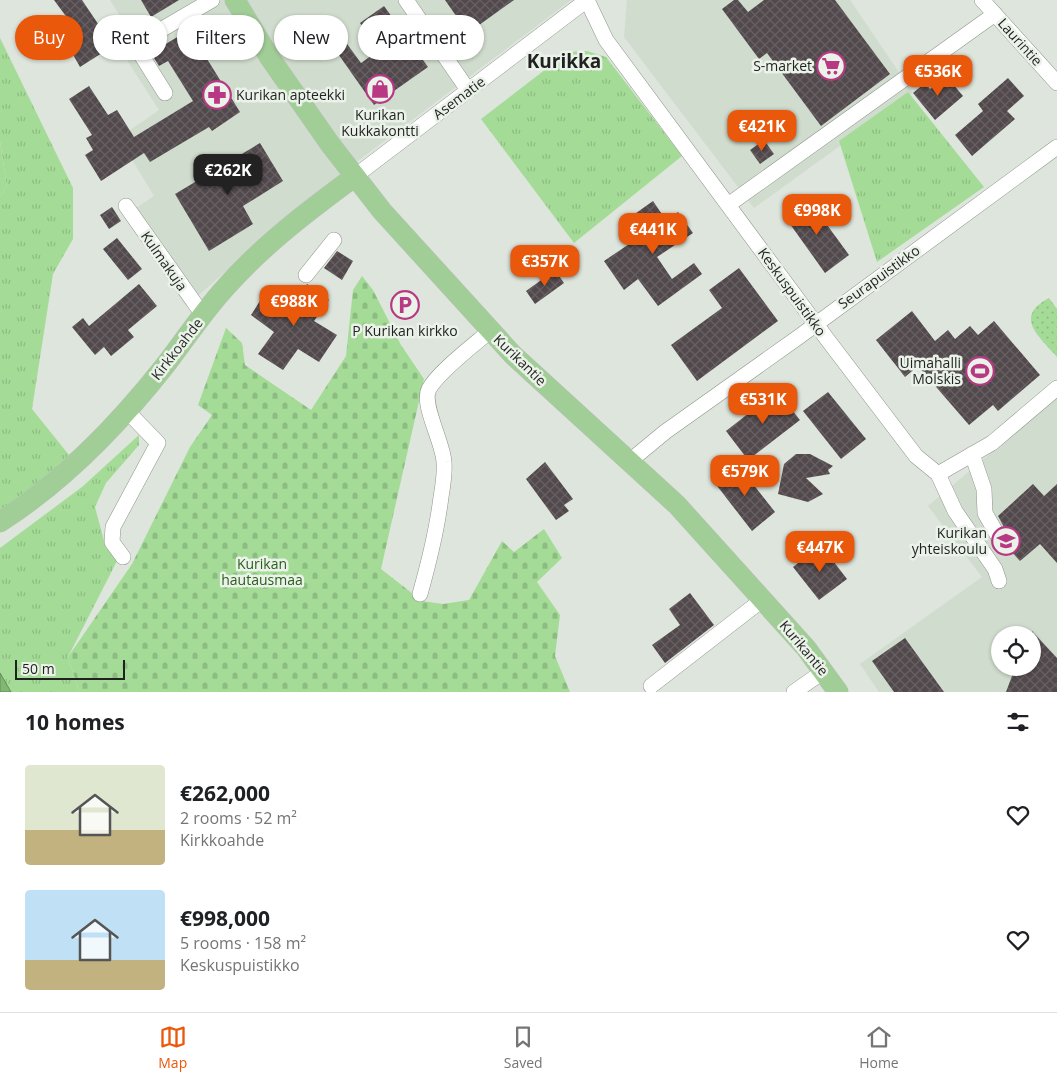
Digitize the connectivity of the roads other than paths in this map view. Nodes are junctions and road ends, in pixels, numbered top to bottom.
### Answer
1 (212, 0) edge
2 (235, 0) edge
3 (406, 0) edge
4 (587, 0) edge
5 (982, 0) edge
6 (995, 14) junction
7 (1057, 83) edge
8 (468, 90) junction
9 (165, 93) dead end
10 (1057, 147) edge
11 (354, 177) junction
12 (728, 204) junction
13 (126, 206) dead end
14 (334, 240) dead end
15 (306, 275) dead end
16 (203, 316) junction
17 (816, 323) junction
18 (490, 331) junction
19 (1057, 388) edge
20 (127, 411) junction
21 (972, 454) junction
22 (630, 461) junction
23 (938, 474) junction
24 (0, 522) edge
25 (998, 536) dead end
26 (123, 558) dead end
27 (999, 581) dead end
28 (420, 594) dead end
29 (762, 600) junction
30 (824, 671) junction
31 (651, 686) dead end
32 (794, 692) edge
33 (838, 692) edge

1 - 9 street
2 - 11 main road, Kurikantie
3 - 8 street
4 - 8 street, Asematie
4 - 12 street, Keskuspuistikko
5 - 6 street, Laurintie
6 - 7 street, Laurintie
6 - 12 street
8 - 11 street, Asematie
10 - 17 street, Seurapuistikko
11 - 16 main road, Kirkkoahde
11 - 18 main road, Kurikantie
12 - 17 street, Keskuspuistikko
13 - 16 street, Kulmakuja
14 - 15 street
16 - 20 main road, Kirkkoahde
17 - 22 street, Seurapuistikko
17 - 23 street, Keskuspuistikko
18 - 22 main road, Kurikantie
18 - 28 street
19 - 21 street
20 - 24 main road, Kirkkoahde
20 - 26 street
21 - 23 street
21 - 25 street
22 - 29 main road, Kurikantie
23 - 27 street, Keskuspuistikko
29 - 30 main road, Kurikantie
29 - 31 street
30 - 32 street
30 - 33 main road, Kurikantie

